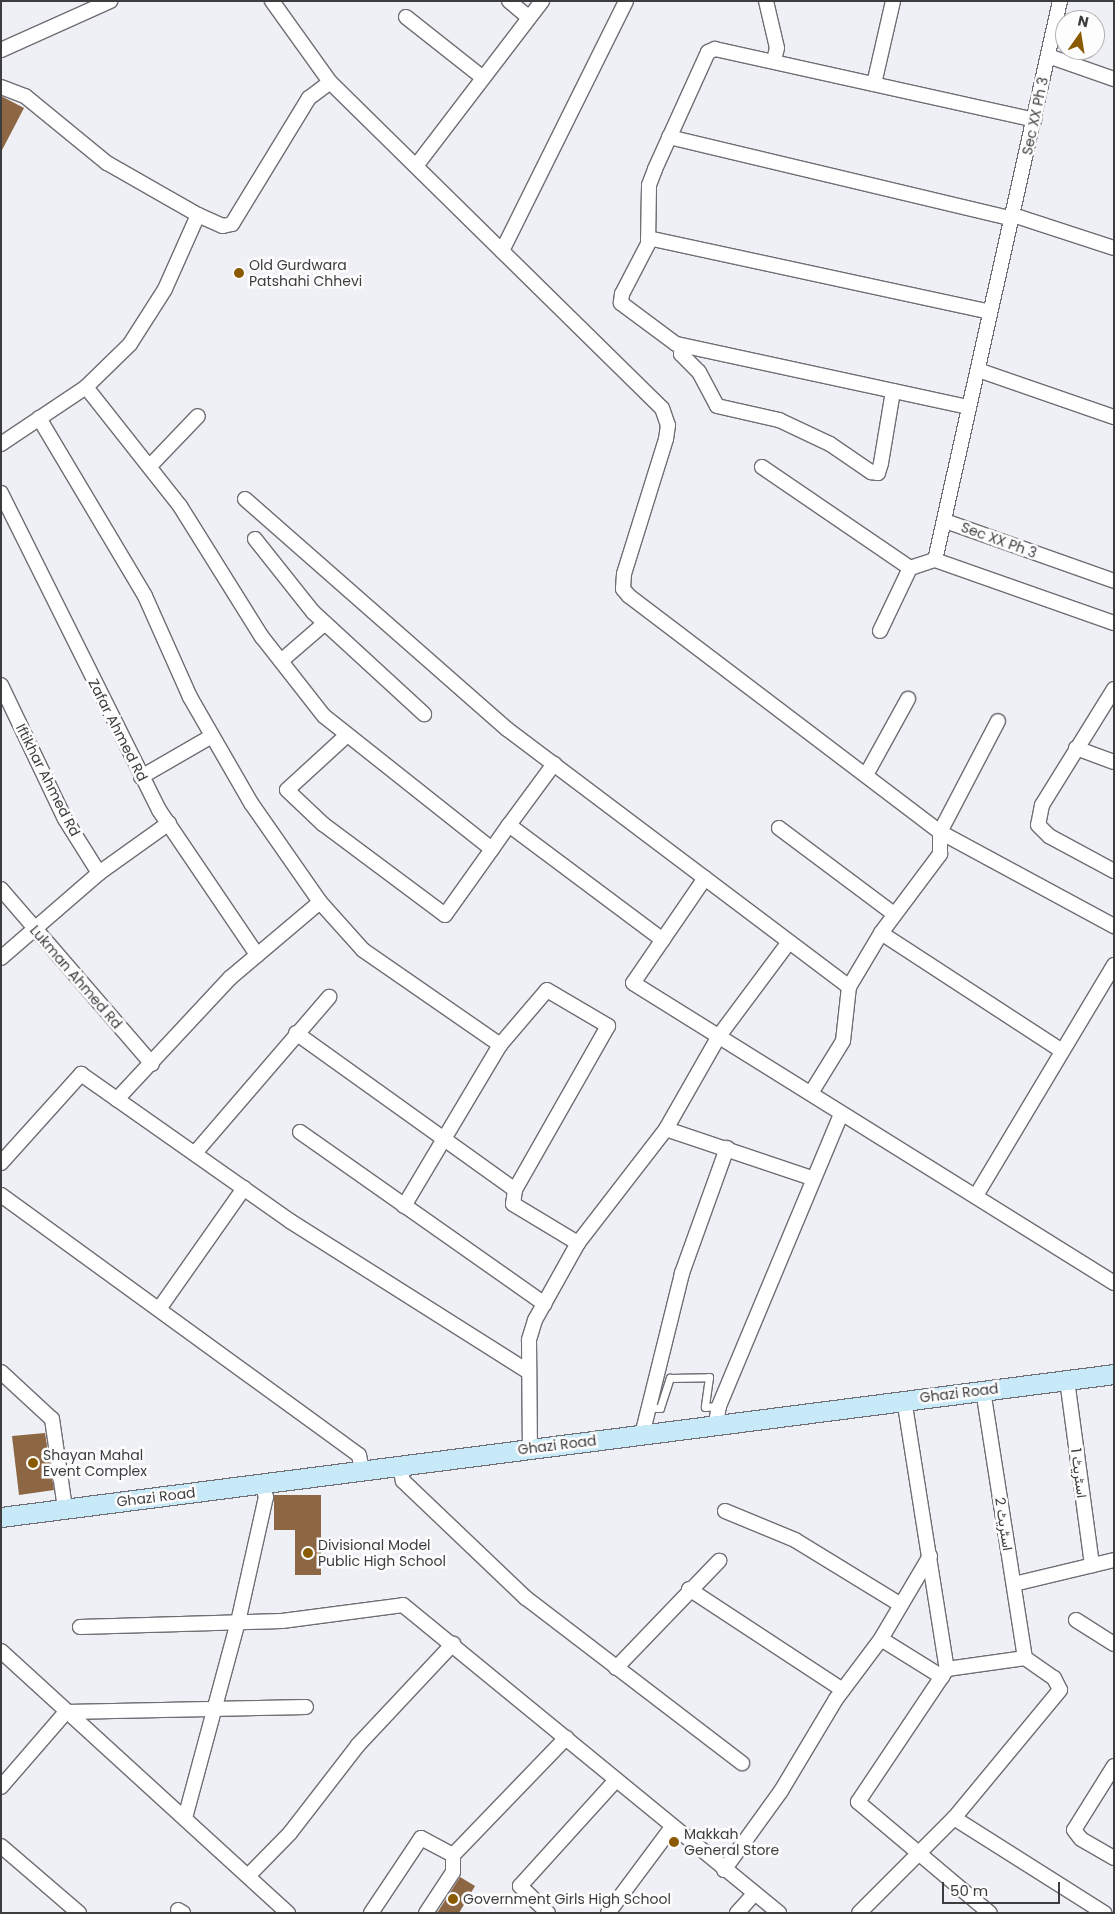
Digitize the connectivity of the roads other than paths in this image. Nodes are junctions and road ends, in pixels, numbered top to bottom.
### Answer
1 (110, 1) edge
2 (272, 1) edge
3 (509, 1) edge
4 (542, 1) edge
5 (626, 1) edge
6 (766, 1) edge
7 (893, 1) edge
8 (1060, 1) edge
9 (406, 17) dead end
10 (529, 18) junction
11 (1, 50) edge
12 (1048, 56) junction
13 (774, 60) junction
14 (482, 77) junction
15 (1114, 79) edge
16 (330, 82) junction
17 (874, 84) junction
18 (1, 88) edge
19 (1034, 120) junction
20 (669, 138) junction
21 (416, 166) junction
22 (198, 214) junction
23 (1013, 217) junction
24 (648, 238) junction
25 (1114, 248) edge
26 (502, 251) junction
27 (990, 312) junction
28 (682, 346) junction
29 (978, 370) junction
30 (86, 387) junction
31 (893, 391) junction
32 (968, 407) junction
33 (198, 416) dead end
34 (1114, 417) edge
35 (40, 418) junction
36 (1, 444) edge
37 (150, 466) junction
38 (762, 467) dead end
39 (1, 493) edge
40 (245, 499) dead end
41 (945, 521) junction
42 (255, 539) dead end
43 (935, 560) junction
44 (910, 568) junction
45 (1114, 581) edge
46 (325, 623) junction
47 (1114, 623) edge
48 (880, 631) dead end
49 (281, 661) junction
50 (1, 685) edge
51 (1114, 689) edge
52 (908, 699) dead end
53 (424, 714) dead end
54 (998, 721) dead end
55 (347, 735) junction
56 (212, 736) junction
57 (1076, 748) junction
58 (1114, 762) edge
59 (554, 764) junction
60 (866, 775) junction
61 (142, 776) junction
62 (168, 824) junction
63 (509, 825) junction
64 (779, 828) dead end
65 (940, 832) junction
66 (492, 849) junction
67 (1114, 871) edge
68 (99, 873) junction
69 (704, 878) junction
70 (1, 889) edge
71 (320, 902) junction
72 (894, 914) junction
73 (1114, 926) edge
74 (33, 928) junction
75 (881, 933) junction
76 (663, 940) junction
77 (789, 942) junction
78 (257, 955) junction
79 (1, 958) edge
80 (1114, 966) edge
81 (849, 987) junction
82 (329, 997) dead end
83 (296, 1033) junction
84 (719, 1036) junction
85 (500, 1046) junction
86 (1062, 1051) junction
87 (152, 1064) junction
88 (811, 1093) junction
89 (117, 1099) junction
90 (841, 1114) junction
91 (666, 1129) junction
92 (300, 1132) dead end
93 (444, 1141) junction
94 (727, 1148) junction
95 (195, 1153) junction
96 (1, 1163) edge
97 (812, 1178) junction
98 (244, 1188) junction
99 (516, 1190) junction
100 (1, 1194) edge
101 (977, 1194) junction
102 (404, 1206) junction
103 (578, 1243) junction
104 (1114, 1283) edge
105 (545, 1304) junction
106 (160, 1309) junction
107 (1, 1372) edge
108 (529, 1372) junction
109 (1114, 1374) edge
110 (1067, 1380) junction
111 (983, 1390) junction
112 (904, 1399) junction
113 (719, 1406) junction
114 (646, 1408) junction
115 (715, 1427) junction
116 (642, 1435) junction
117 (530, 1448) junction
118 (400, 1466) junction
119 (362, 1471) junction
120 (262, 1484) junction
121 (66, 1508) junction
122 (725, 1511) dead end
123 (1, 1516) edge
124 (930, 1556) junction
125 (1114, 1560) edge
126 (719, 1561) dead end
127 (1092, 1566) junction
128 (1014, 1584) junction
129 (689, 1589) junction
130 (901, 1605) junction
131 (1076, 1620) dead end
132 (238, 1622) junction
133 (80, 1627) dead end
134 (881, 1639) junction
135 (453, 1644) junction
136 (1114, 1644) edge
137 (1, 1651) edge
138 (1025, 1658) junction
139 (616, 1668) junction
140 (945, 1673) junction
141 (843, 1690) junction
142 (306, 1707) dead end
143 (66, 1712) junction
144 (214, 1712) junction
145 (566, 1738) junction
146 (742, 1764) dead end
147 (1114, 1766) edge
148 (616, 1780) junction
149 (1, 1787) edge
150 (185, 1818) junction
151 (954, 1818) junction
152 (672, 1827) junction
153 (1, 1846) edge
154 (918, 1854) junction
155 (453, 1855) junction
156 (1114, 1858) edge
157 (724, 1870) junction
158 (248, 1875) junction
159 (754, 1894) junction
160 (79, 1913) edge
161 (288, 1913) edge
162 (371, 1913) edge
163 (426, 1913) edge
164 (548, 1913) edge
165 (608, 1913) edge
166 (737, 1913) edge
167 (779, 1913) edge
168 (859, 1913) edge
169 (990, 1913) edge
170 (1104, 1913) edge

1 - 11 street
2 - 16 street
3 - 10 street
4 - 10 street
5 - 26 street
6 - 13 street
7 - 17 street
8 - 12 street
9 - 14 street
10 - 14 street
12 - 15 street, Sec XX Ph 3
12 - 19 street, Sec XX Ph 3
13 - 17 street
13 - 20 street
14 - 21 street
16 - 21 street
16 - 22 street
17 - 19 street
18 - 22 street
19 - 23 street, Sec XX Ph 3
20 - 23 street
20 - 24 street
21 - 26 street
22 - 30 street
23 - 25 street
23 - 27 street, Sec XX Ph 3
24 - 27 street
24 - 28 street
26 - 60 street
27 - 29 street, Sec XX Ph 3
28 - 31 street
28 - 31 street
29 - 32 street, Sec XX Ph 3
29 - 34 street
30 - 35 street
30 - 37 street
31 - 32 street
32 - 41 street, Sec XX Ph 3
33 - 37 street
35 - 36 street
35 - 56 street
37 - 49 street
38 - 44 street
39 - 61 street, Zafar Ahmed Rd
40 - 59 street
41 - 43 street
41 - 45 street, Sec XX Ph 3
42 - 46 street
43 - 44 street
43 - 47 street
44 - 48 street
46 - 49 street
46 - 53 street
49 - 55 street
50 - 68 street, Iftikhar Ahmed Rd
51 - 57 street
52 - 60 street
54 - 65 street
55 - 66 street
55 - 66 street
56 - 61 street
56 - 71 street
57 - 58 street
57 - 67 street
59 - 63 street
59 - 69 street
60 - 65 street
61 - 62 street, Zafar Ahmed Rd
62 - 68 street
62 - 78 street, Zafar Ahmed Rd
63 - 66 street
63 - 76 street
64 - 72 street
65 - 72 street
65 - 73 street
68 - 74 street
69 - 76 street
69 - 77 street
70 - 74 street, Lukman Ahmed Rd
71 - 78 street
71 - 85 street
72 - 75 street
74 - 79 street
74 - 87 street, Lukman Ahmed Rd
75 - 81 street
75 - 86 street
76 - 84 street
77 - 81 street
77 - 84 street
78 - 87 street
80 - 86 street
81 - 88 street
82 - 83 street
83 - 93 street
83 - 95 street
84 - 88 street
84 - 91 street
85 - 93 street
85 - 99 street
86 - 101 street
87 - 89 street
88 - 90 street
89 - 95 street
89 - 96 street
90 - 97 street
90 - 101 street
91 - 94 street
91 - 103 street
92 - 102 street
93 - 99 street
93 - 102 street
94 - 97 street
94 - 114 street
95 - 98 street
97 - 113 street
98 - 106 street
98 - 108 street
99 - 103 street
100 - 106 street
101 - 104 street
102 - 105 street
103 - 105 street
105 - 108 street
106 - 119 street
107 - 121 street
108 - 117 street
109 - 110 main road, Ghazi Road
110 - 111 main road, Ghazi Road
110 - 127 street, اسٹریٹ 1
111 - 112 main road, Ghazi Road
111 - 128 street, اسٹریٹ 2
112 - 115 main road, Ghazi Road
112 - 124 street
113 - 114 lane
113 - 115 street
114 - 116 street
115 - 116 main road, Ghazi Road
116 - 117 main road, Ghazi Road
117 - 118 main road, Ghazi Road
118 - 119 main road, Ghazi Road
118 - 139 street
119 - 120 main road, Ghazi Road
120 - 121 main road, Ghazi Road
120 - 132 street
121 - 123 main road, Ghazi Road
122 - 130 street
124 - 130 street
124 - 140 street
125 - 127 street
126 - 129 street
127 - 128 street
128 - 138 street, اسٹریٹ 2
129 - 139 street
129 - 141 street
130 - 134 street
131 - 136 street
132 - 133 street
132 - 135 street
132 - 144 street
134 - 140 street
134 - 141 street
135 - 145 street
135 - 158 street
137 - 143 street
138 - 140 street
138 - 151 street
139 - 146 street
140 - 154 street
141 - 157 street
142 - 144 street
143 - 144 street
143 - 149 street
143 - 150 street
144 - 150 street
145 - 148 street
145 - 155 street
147 - 156 street
148 - 152 street
148 - 164 street
150 - 158 street
151 - 154 street
151 - 170 street
152 - 157 street
152 - 165 street
153 - 160 street
154 - 168 street
154 - 169 street
155 - 162 street
155 - 163 street
157 - 159 street
158 - 161 street
159 - 166 street
159 - 167 street

